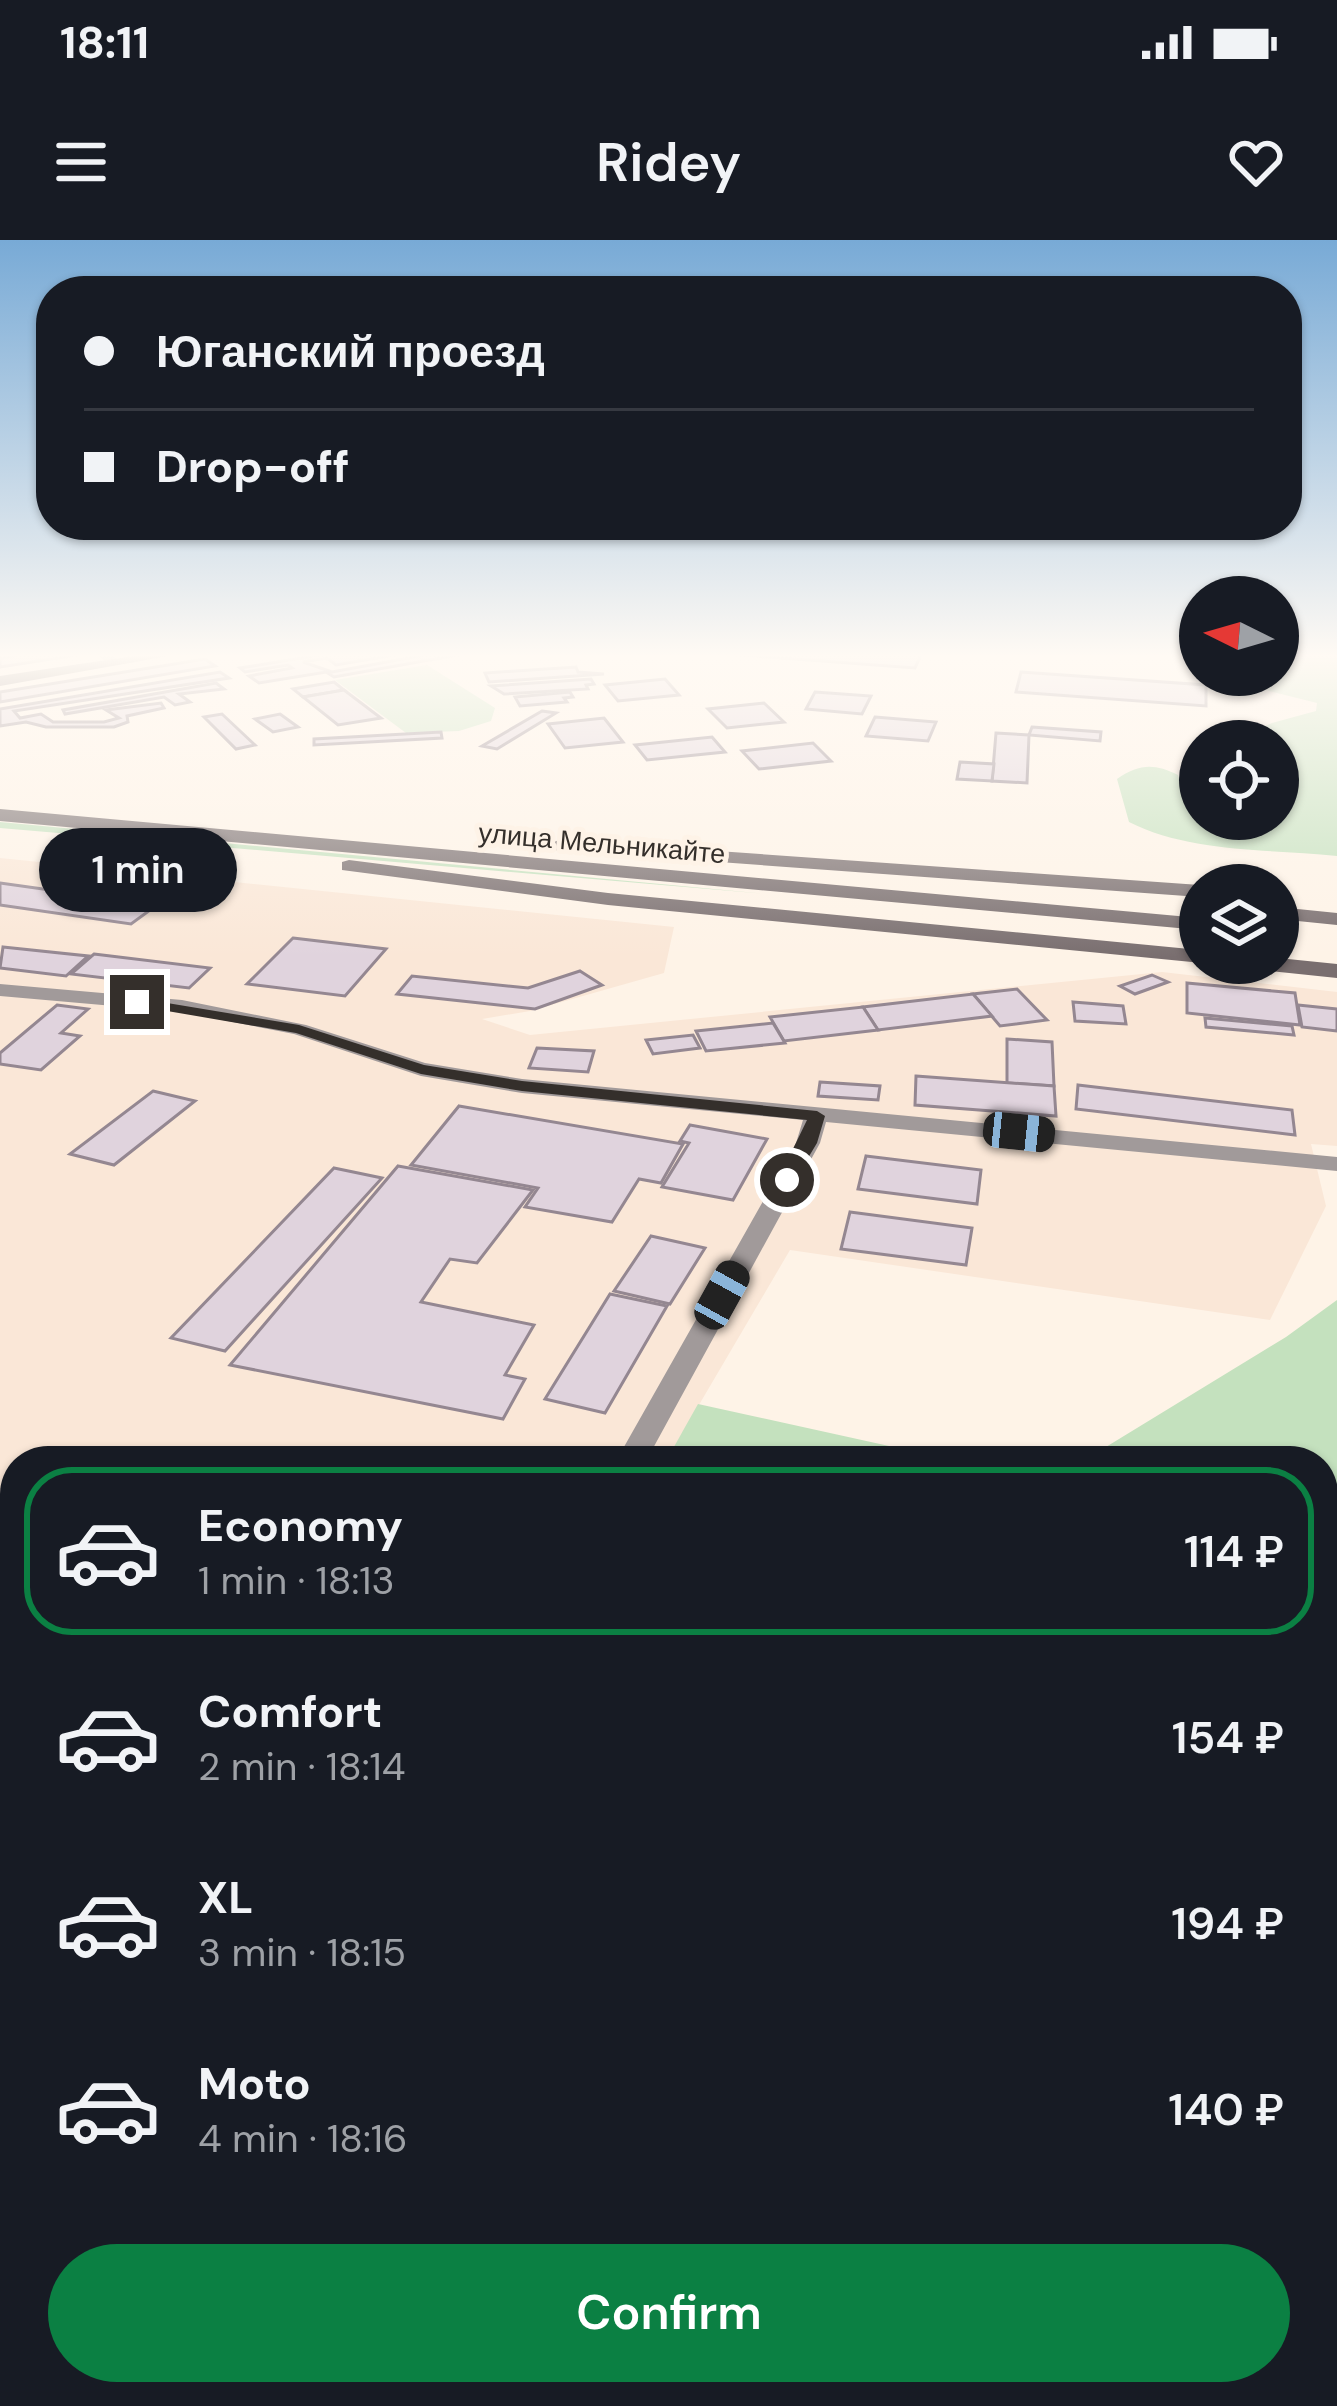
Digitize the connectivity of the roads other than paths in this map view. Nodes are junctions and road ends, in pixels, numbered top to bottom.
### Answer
1 (0, 814) edge
2 (66, 820) junction
3 (0, 834) edge
4 (363, 848) junction
5 (349, 866) junction
6 (1179, 890) edge
7 (1299, 899) edge
8 (1337, 902) edge
9 (875, 903) junction
10 (1179, 904) edge
11 (1299, 916) edge
12 (1337, 919) edge
13 (1179, 923) edge
14 (1299, 933) edge
15 (1337, 937) edge
16 (1179, 938) edge
17 (1299, 949) edge
18 (1337, 952) edge
19 (1179, 955) edge
20 (1299, 967) edge
21 (1337, 970) edge
22 (0, 990) edge
23 (817, 1116) junction
24 (1337, 1164) edge
25 (639, 1446) edge

1 - 2 main road, улица Мельникайте
2 - 4 main road, улица Мельникайте
2 - 6 main road
3 - 5 main road, улица Мельникайте
4 - 9 main road, улица Мельникайте
4 - 10 main road
5 - 9 main road, улица Мельникайте
5 - 19 main road
7 - 8 main road
9 - 13 main road, улица Мельникайте
9 - 16 main road, улица Мельникайте
11 - 12 main road
14 - 15 main road
17 - 18 main road
20 - 21 main road
22 - 23 street
23 - 24 street
23 - 25 street

